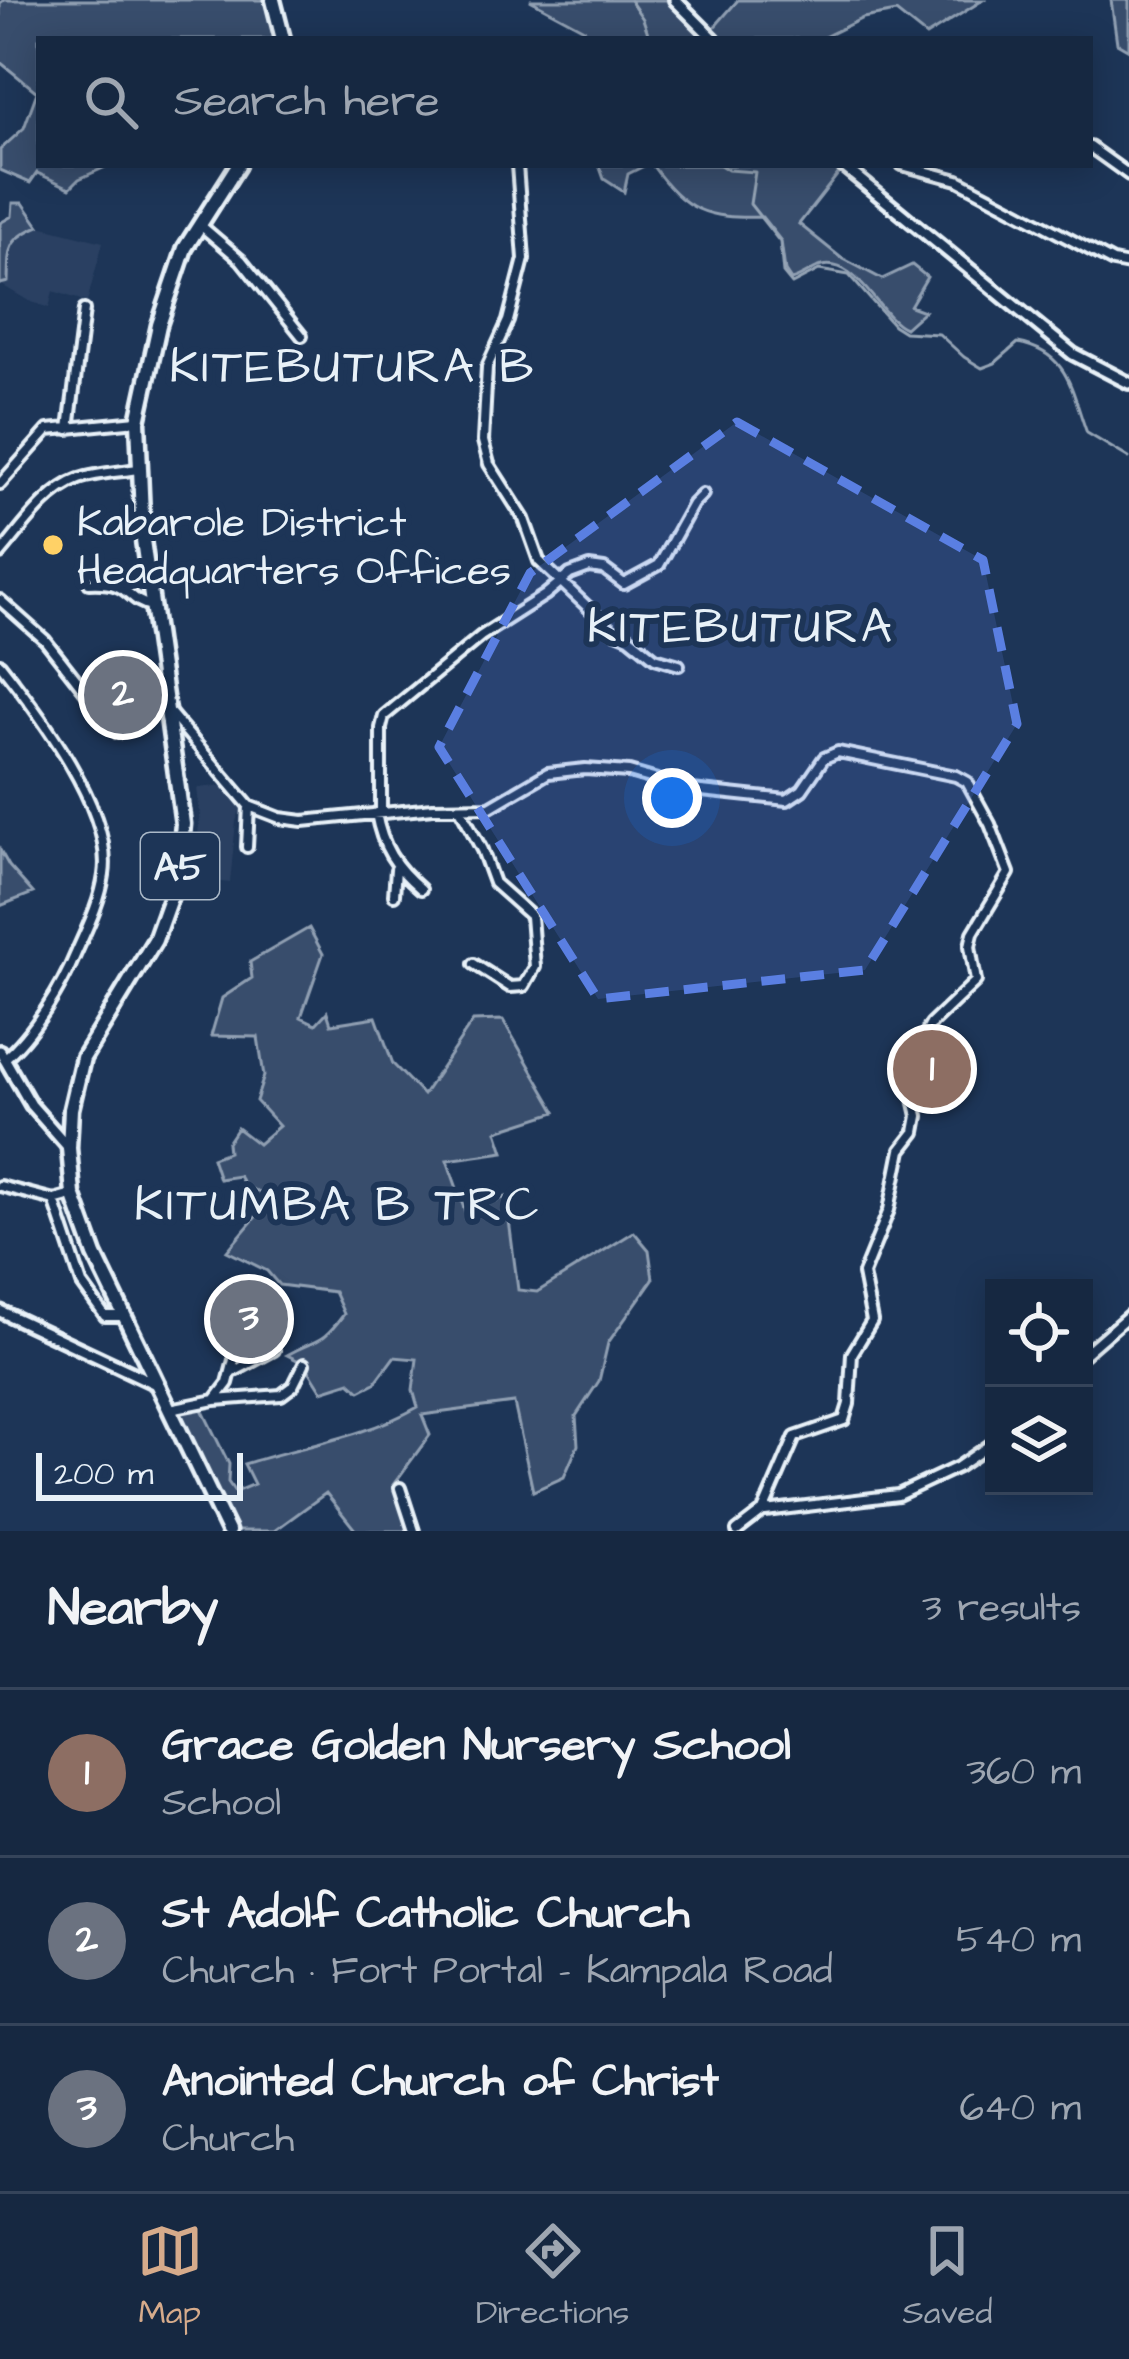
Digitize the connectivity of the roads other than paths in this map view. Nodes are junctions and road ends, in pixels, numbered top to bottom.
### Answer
1 (273, 0) edge
2 (675, 0) edge
3 (282, 36) edge
4 (711, 36) edge
5 (1093, 150) edge
6 (236, 168) edge
7 (517, 168) edge
8 (846, 168) edge
9 (913, 168) edge
10 (1129, 175) edge
11 (198, 223) junction
12 (1129, 265) edge
13 (84, 310) dead end
14 (302, 336) dead end
15 (1129, 383) edge
16 (139, 422) junction
17 (69, 429) junction
18 (138, 469) junction
19 (0, 484) edge
20 (703, 494) dead end
21 (0, 554) edge
22 (559, 581) junction
23 (89, 583) dead end
24 (0, 600) edge
25 (153, 606) junction
26 (0, 664) edge
27 (680, 665) dead end
28 (167, 708) junction
29 (118, 733) dead end
30 (250, 806) junction
31 (460, 809) junction
32 (379, 813) junction
33 (247, 847) dead end
34 (396, 868) junction
35 (421, 889) dead end
36 (394, 895) dead end
37 (474, 964) dead end
38 (2, 1055) edge
39 (69, 1148) junction
40 (0, 1186) edge
41 (74, 1194) junction
42 (54, 1200) junction
43 (84, 1228) junction
44 (63, 1232) junction
45 (95, 1255) junction
46 (75, 1264) junction
47 (0, 1311) edge
48 (1129, 1315) edge
49 (126, 1316) junction
50 (1093, 1346) edge
51 (274, 1350) dead end
52 (233, 1360) dead end
53 (304, 1364) dead end
54 (230, 1374) junction
55 (160, 1386) junction
56 (215, 1400) junction
57 (170, 1409) junction
58 (985, 1448) edge
59 (400, 1488) dead end
60 (763, 1511) junction
61 (228, 1531) edge
62 (413, 1531) edge
63 (737, 1531) edge

1 - 3 highway
2 - 4 street
5 - 10 street
6 - 11 highway, A5
7 - 22 street
8 - 15 street
9 - 12 street
11 - 14 street
11 - 16 highway, A5
13 - 17 street
16 - 17 street
16 - 18 highway, A5
17 - 19 street
18 - 21 street
18 - 25 highway, A5
20 - 22 street
22 - 27 street
22 - 32 street
23 - 25 street
24 - 29 street
25 - 28 highway, A5
26 - 38 street
28 - 30 street
28 - 39 highway, A5
30 - 32 street
30 - 33 street
31 - 32 street
31 - 37 street
31 - 60 street
32 - 34 street
34 - 35 street
34 - 36 street
38 - 39 street
39 - 41 highway, A5
40 - 42 street
41 - 42 street
41 - 43 highway, A5
42 - 44 street
43 - 44 street
43 - 45 highway, A5
44 - 46 street
45 - 46 street
45 - 49 highway, A5
46 - 49 street
47 - 55 street
48 - 50 street
49 - 55 highway, A5
51 - 54 street
52 - 54 street
53 - 56 street
54 - 56 street
55 - 57 highway, A5
56 - 57 street
57 - 61 highway, A5
58 - 60 street
59 - 62 street
60 - 63 street

